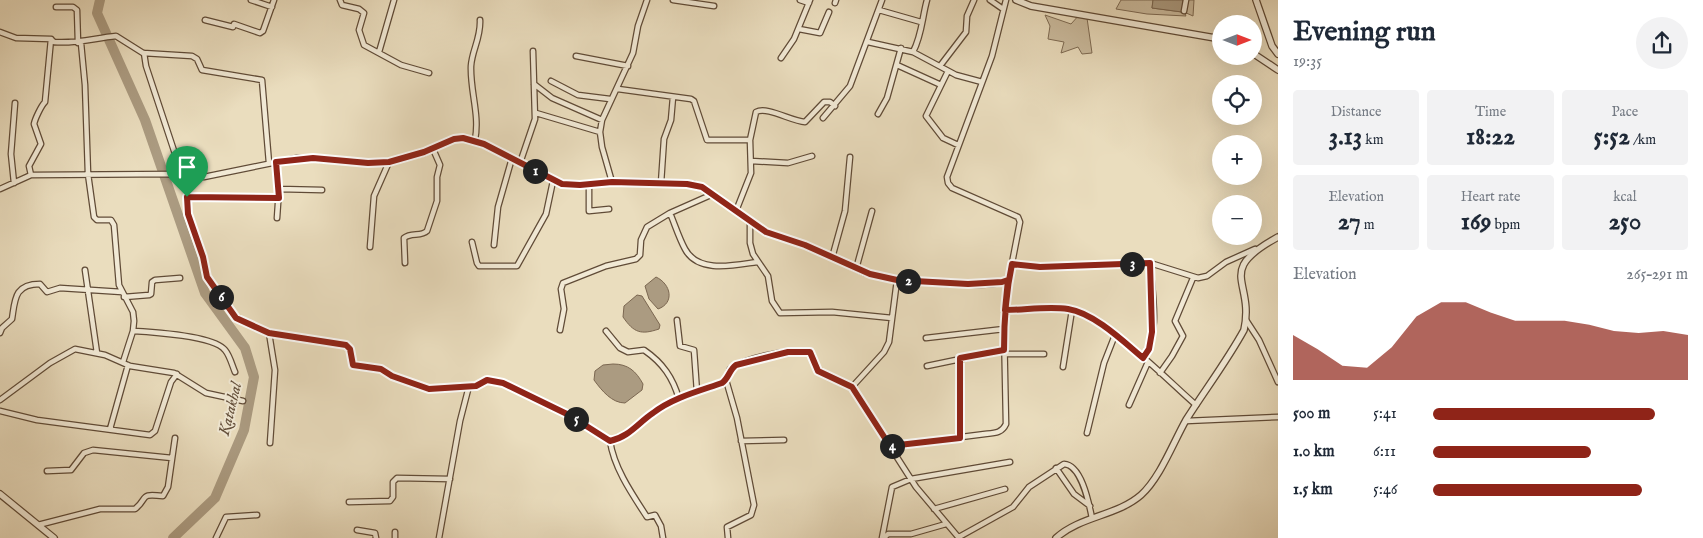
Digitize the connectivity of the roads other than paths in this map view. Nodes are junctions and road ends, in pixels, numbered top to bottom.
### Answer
1 (251, 0) edge
2 (274, 0) edge
3 (340, 0) edge
4 (394, 0) edge
5 (647, 0) edge
6 (673, 0) edge
7 (800, 0) edge
8 (882, 0) edge
9 (927, 0) edge
10 (974, 0) edge
11 (990, 0) edge
12 (1006, 0) edge
13 (1016, 0) edge
14 (1186, 0) edge
15 (1256, 0) edge
16 (810, 2) edge
17 (714, 6) dead end
18 (56, 7) dead end
19 (272, 7) junction
20 (1003, 9) junction
21 (879, 10) junction
22 (1184, 11) dead end
23 (829, 12) dead end
24 (205, 20) dead end
25 (480, 20) dead end
26 (921, 22) junction
27 (799, 28) junction
28 (0, 32) edge
29 (1212, 36) edge
30 (51, 39) junction
31 (868, 42) junction
32 (79, 43) junction
33 (901, 48) junction
34 (533, 51) dead end
35 (379, 52) junction
36 (914, 52) junction
37 (144, 53) junction
38 (1278, 54) edge
39 (576, 56) dead end
40 (781, 58) dead end
41 (1262, 59) edge
42 (898, 65) junction
43 (628, 66) junction
44 (940, 66) junction
45 (1278, 70) edge
46 (948, 71) junction
47 (429, 73) dead end
48 (551, 81) dead end
49 (982, 82) junction
50 (534, 84) junction
51 (941, 85) junction
52 (618, 88) junction
53 (673, 97) junction
54 (610, 99) junction
55 (15, 103) dead end
56 (835, 106) junction
57 (536, 112) junction
58 (878, 114) dead end
59 (823, 118) dead end
60 (602, 120) junction
61 (600, 132) junction
62 (475, 140) junction
63 (750, 140) junction
64 (958, 145) junction
65 (434, 149) junction
66 (812, 156) dead end
67 (850, 157) dead end
68 (512, 158) junction
69 (751, 161) junction
70 (276, 162) junction
71 (389, 162) junction
72 (269, 163) junction
73 (520, 163) junction
74 (88, 174) junction
75 (31, 175) junction
76 (182, 175) junction
77 (188, 176) junction
78 (554, 181) junction
79 (612, 182) junction
80 (14, 183) junction
81 (661, 183) junction
82 (589, 185) junction
83 (0, 189) edge
84 (279, 189) junction
85 (322, 190) dead end
86 (713, 194) junction
87 (187, 197) junction
88 (279, 198) junction
89 (609, 209) dead end
90 (872, 210) dead end
91 (736, 211) junction
92 (670, 213) junction
93 (277, 218) dead end
94 (750, 220) junction
95 (1278, 237) edge
96 (472, 242) dead end
97 (494, 245) dead end
98 (370, 248) dead end
99 (1255, 249) junction
100 (832, 258) junction
101 (757, 262) junction
102 (1150, 263) junction
103 (405, 264) dead end
104 (1012, 264) junction
105 (856, 269) junction
106 (86, 270) dead end
107 (180, 278) dead end
108 (1193, 278) junction
109 (897, 280) junction
110 (1008, 280) junction
111 (88, 289) junction
112 (123, 294) junction
113 (1005, 310) junction
114 (1072, 310) junction
115 (892, 318) junction
116 (677, 320) dead end
117 (1246, 320) junction
118 (1004, 329) junction
119 (560, 330) dead end
120 (134, 331) junction
121 (606, 331) dead end
122 (0, 333) edge
123 (269, 333) junction
124 (1115, 335) junction
125 (926, 338) dead end
126 (1004, 352) junction
127 (97, 353) junction
128 (1044, 354) dead end
129 (960, 358) junction
130 (1143, 358) junction
131 (122, 362) junction
132 (1148, 362) junction
133 (128, 365) junction
134 (927, 366) dead end
135 (1063, 367) dead end
136 (234, 372) dead end
137 (1160, 373) junction
138 (177, 374) junction
139 (726, 380) junction
140 (1278, 382) edge
141 (470, 386) junction
142 (852, 387) junction
143 (697, 392) junction
144 (679, 399) junction
145 (0, 400) edge
146 (243, 401) dead end
147 (1129, 404) dead end
148 (1196, 405) junction
149 (0, 411) edge
150 (1278, 417) edge
151 (1186, 421) junction
152 (110, 429) junction
153 (1087, 433) dead end
154 (175, 438) dead end
155 (960, 438) junction
156 (784, 440) dead end
157 (610, 441) junction
158 (741, 441) junction
159 (270, 443) dead end
160 (890, 446) junction
161 (172, 458) junction
162 (1010, 462) dead end
163 (1056, 468) junction
164 (47, 471) dead end
165 (450, 479) junction
166 (911, 479) junction
167 (1005, 489) dead end
168 (0, 494) edge
169 (349, 502) dead end
170 (1090, 506) junction
171 (934, 509) junction
172 (256, 516) dead end
173 (1092, 518) junction
174 (38, 524) junction
175 (946, 524) junction
176 (357, 530) dead end
177 (395, 532) dead end
178 (1062, 533) junction
179 (915, 536) edge
180 (54, 538) edge
181 (216, 538) edge
182 (376, 538) edge
183 (394, 538) edge
184 (439, 538) edge
185 (663, 538) edge
186 (728, 538) edge
187 (883, 538) edge
188 (959, 538) edge
189 (1056, 538) edge
190 (1067, 538) edge

1 - 19 street
2 - 19 street
3 - 35 street
4 - 35 street
5 - 43 street
6 - 17 street
7 - 16 street
8 - 21 street
9 - 26 street
10 - 44 street
11 - 20 street
12 - 20 street
13 - 29 street
14 - 22 street
15 - 38 street
16 - 27 street
18 - 32 street
19 - 24 street
20 - 49 street
21 - 26 street
21 - 31 street
23 - 27 street
25 - 62 street
26 - 36 street
27 - 40 street
28 - 30 street
30 - 32 street
30 - 75 street
31 - 33 street
31 - 56 street
32 - 37 street
32 - 74 street
33 - 36 street
33 - 42 street
34 - 50 street
35 - 47 street
36 - 44 street
37 - 72 street
37 - 76 street
39 - 43 street
41 - 45 street
42 - 51 street
42 - 58 street
43 - 52 street
44 - 46 street
46 - 49 street
46 - 51 street
48 - 54 street
49 - 64 street
50 - 57 street
50 - 60 street
51 - 64 street
52 - 53 street
52 - 54 street
53 - 63 street
53 - 81 street
54 - 60 street
55 - 80 street
56 - 59 street
56 - 63 street
57 - 61 street
57 - 73 street
60 - 61 street
61 - 79 street
62 - 65 street
62 - 68 street
63 - 69 street
64 - 104 street
65 - 71 street
65 - 103 street
66 - 69 street
67 - 100 street
68 - 73 street
68 - 97 street
69 - 91 street
70 - 71 street
70 - 72 street
70 - 84 street
71 - 98 street
72 - 77 street
73 - 78 street
74 - 75 street
74 - 76 street
74 - 112 street
75 - 80 street
76 - 77 street
77 - 87 street
78 - 82 street
78 - 96 street
79 - 81 street
79 - 82 street
80 - 83 street
81 - 86 street
82 - 89 street
84 - 85 street
84 - 88 street
86 - 91 street
86 - 92 street
87 - 88 street
87 - 123 street
88 - 93 street
90 - 105 street
91 - 94 street
92 - 101 street
92 - 119 street
94 - 100 street
94 - 101 street
95 - 99 street
99 - 108 street
99 - 117 street
100 - 105 street
101 - 115 street
102 - 104 street
102 - 108 street
102 - 130 street
104 - 110 street
105 - 109 street
106 - 111 street
107 - 112 street
108 - 137 street
109 - 110 street
109 - 115 street
110 - 113 street
111 - 112 street
111 - 122 street
111 - 127 street
112 - 120 street
113 - 114 street
113 - 118 street
114 - 124 street
114 - 135 street
115 - 142 street
116 - 143 street
117 - 140 street
117 - 148 street
118 - 125 street
118 - 126 street
120 - 131 street
120 - 136 street
121 - 144 street
123 - 141 street
123 - 159 street
124 - 130 street
124 - 153 street
126 - 128 street
126 - 129 street
126 - 155 street
127 - 131 street
127 - 145 street
129 - 134 street
129 - 155 street
130 - 132 street
131 - 133 street
132 - 137 street
132 - 147 street
133 - 138 street
133 - 152 street
137 - 148 street
138 - 146 street
138 - 152 street
139 - 142 street
139 - 143 street
139 - 158 street
141 - 157 street
141 - 165 street
142 - 160 street
143 - 144 street
144 - 157 street
148 - 151 street
149 - 152 street
150 - 151 street
151 - 173 street
154 - 161 street
155 - 160 street
156 - 158 street
157 - 185 street
158 - 186 street
160 - 166 street
161 - 164 street
161 - 174 street
162 - 166 street
163 - 170 street
163 - 170 street
163 - 188 street
165 - 169 street
165 - 184 street
166 - 171 street
166 - 187 street
167 - 171 street
168 - 174 street
170 - 173 street
171 - 175 street
172 - 181 street
173 - 178 street
174 - 180 street
175 - 179 street
175 - 188 street
176 - 182 street
177 - 183 street
178 - 189 street
178 - 190 street
179 - 187 street

